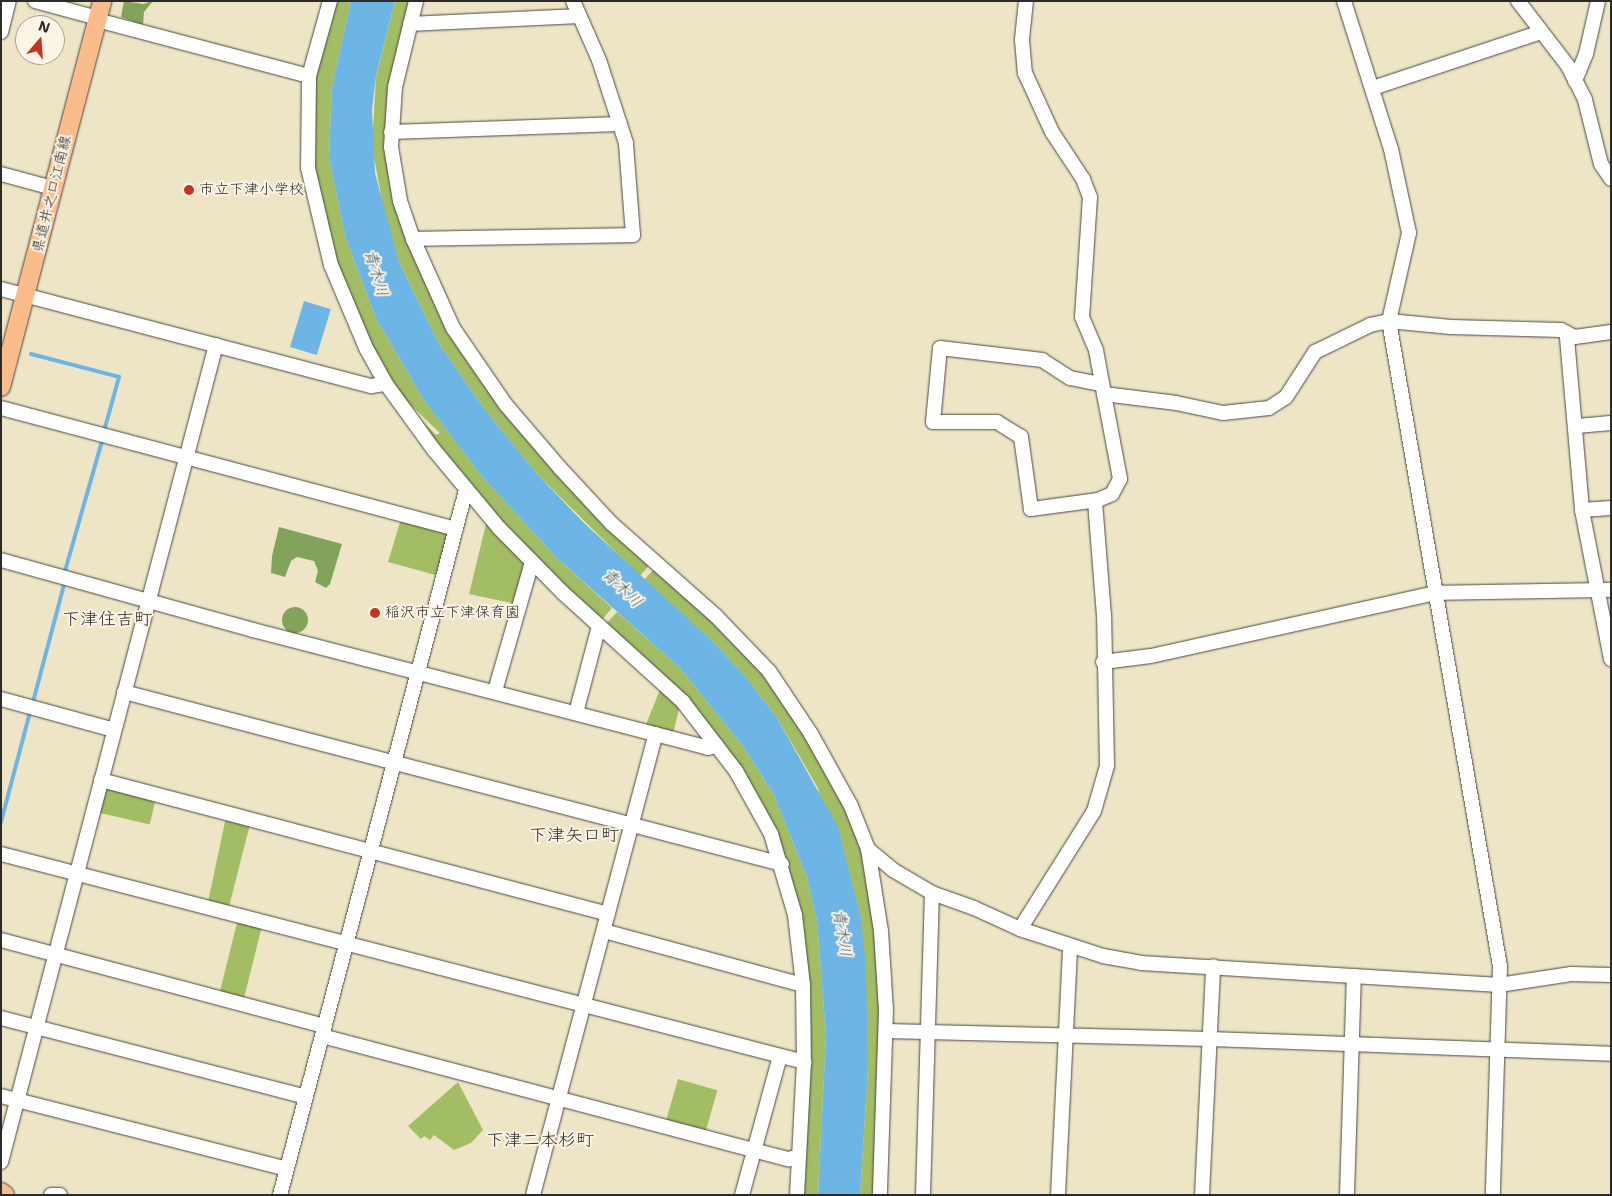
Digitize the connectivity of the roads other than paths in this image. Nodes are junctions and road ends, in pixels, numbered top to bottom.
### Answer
1 (9, 1) edge
2 (35, 1) edge
3 (330, 1) edge
4 (416, 1) edge
5 (573, 1) edge
6 (1026, 1) edge
7 (1344, 1) edge
8 (1518, 1) edge
9 (1598, 1) edge
10 (99, 13) edge
11 (579, 16) junction
12 (410, 24) junction
13 (1, 32) edge
14 (1542, 32) junction
15 (309, 76) junction
16 (1575, 81) junction
17 (1373, 88) junction
18 (620, 124) junction
19 (391, 132) junction
20 (1, 174) edge
21 (1611, 179) edge
22 (53, 188) junction
23 (412, 239) junction
24 (1, 289) edge
25 (26, 296) junction
26 (1389, 321) junction
27 (1611, 332) edge
28 (1574, 337) junction
29 (216, 345) junction
30 (386, 384) junction
31 (1, 387) edge
32 (1103, 389) junction
33 (1, 408) edge
34 (1611, 423) edge
35 (1577, 426) junction
36 (186, 457) junction
37 (466, 490) junction
38 (1095, 500) junction
39 (1611, 508) edge
40 (1582, 510) junction
41 (455, 529) junction
42 (1, 560) edge
43 (532, 562) junction
44 (1604, 591) edge
45 (1436, 593) junction
46 (149, 599) junction
47 (599, 626) junction
48 (1611, 659) edge
49 (1103, 662) junction
50 (418, 671) junction
51 (495, 691) junction
52 (124, 692) junction
53 (1, 699) edge
54 (576, 713) junction
55 (114, 730) junction
56 (656, 734) junction
57 (717, 745) junction
58 (394, 763) junction
59 (101, 780) junction
60 (632, 825) junction
61 (868, 849) junction
62 (370, 852) junction
63 (1, 854) edge
64 (782, 864) junction
65 (76, 873) junction
66 (932, 894) junction
67 (608, 914) junction
68 (1020, 929) junction
69 (604, 931) junction
70 (1, 940) edge
71 (347, 943) junction
72 (1070, 946) junction
73 (55, 954) junction
74 (1214, 966) junction
75 (1611, 974) edge
76 (1354, 976) junction
77 (803, 985) junction
78 (1500, 985) junction
79 (584, 1004) junction
80 (1, 1018) edge
81 (36, 1027) junction
82 (324, 1031) junction
83 (886, 1031) junction
84 (927, 1031) junction
85 (1066, 1034) junction
86 (1210, 1039) junction
87 (1352, 1044) junction
88 (1498, 1051) junction
89 (1611, 1054) edge
90 (780, 1056) junction
91 (804, 1062) junction
92 (1, 1096) edge
93 (306, 1097) junction
94 (559, 1098) junction
95 (17, 1100) junction
96 (754, 1150) junction
97 (799, 1156) junction
98 (1, 1162) edge
99 (287, 1169) junction
100 (1, 1192) edge
101 (5, 1195) edge
102 (51, 1195) edge
103 (60, 1195) edge
104 (280, 1195) edge
105 (533, 1195) edge
106 (742, 1195) edge
107 (797, 1195) edge
108 (880, 1195) edge
109 (923, 1195) edge
110 (1058, 1195) edge
111 (1202, 1195) edge
112 (1347, 1195) edge
113 (1493, 1195) edge

1 - 13 street
2 - 10 street
3 - 15 street
4 - 12 street
5 - 11 street
6 - 32 street
7 - 17 street
8 - 14 street
9 - 16 street
10 - 15 street
10 - 22 main road, 県道井之口江南線
11 - 12 street
11 - 18 street
12 - 19 street
14 - 16 street
14 - 17 street
15 - 30 street
16 - 21 street
17 - 26 street
18 - 19 street
18 - 23 street
19 - 23 street
20 - 22 street
22 - 25 main road, 県道井之口江南線
23 - 61 street
24 - 25 street
25 - 29 street
25 - 31 main road, 県道井之口江南線
26 - 28 street
26 - 32 street
26 - 45 street
27 - 28 street
28 - 35 street
29 - 30 street
29 - 36 street
30 - 37 street
32 - 38 street
32 - 38 street
33 - 36 street
34 - 35 street
35 - 40 street
36 - 41 street
36 - 46 street
37 - 41 street
37 - 43 street
38 - 49 street
39 - 40 street
40 - 44 street
41 - 50 street
42 - 46 street
43 - 47 street
43 - 51 street
44 - 45 street
44 - 48 street
45 - 49 street
45 - 78 street
46 - 50 street
46 - 52 street
47 - 54 street
47 - 57 street
49 - 68 street
50 - 51 street
50 - 58 street
51 - 54 street
52 - 55 street
52 - 58 street
53 - 55 street
54 - 56 street
55 - 59 street
56 - 57 street
56 - 60 street
57 - 64 street
58 - 60 street
58 - 62 street
59 - 62 street
59 - 65 street
60 - 64 street
60 - 67 street
61 - 66 street
61 - 83 street
62 - 67 street
62 - 71 street
63 - 65 street
64 - 77 street
65 - 71 street
65 - 73 street
66 - 68 street
66 - 84 street
67 - 69 street
68 - 72 street
69 - 77 street
69 - 79 street
70 - 73 street
71 - 79 street
71 - 82 street
72 - 74 street
72 - 85 street
73 - 81 street
73 - 82 street
74 - 76 street
74 - 86 street
75 - 78 street
76 - 78 street
76 - 87 street
77 - 91 street
78 - 88 street
79 - 90 street
79 - 94 street
80 - 81 street
81 - 93 street
81 - 95 street
82 - 93 street
82 - 94 street
83 - 84 street
83 - 108 street
84 - 85 street
84 - 109 street
85 - 86 street
85 - 110 street
86 - 87 street
86 - 111 street
87 - 88 street
87 - 112 street
88 - 89 street
88 - 113 street
90 - 91 street
90 - 96 street
91 - 97 street
92 - 95 street
93 - 99 street
94 - 96 street
94 - 105 street
95 - 98 street
95 - 99 street
96 - 97 street
96 - 106 street
97 - 107 street
99 - 104 street
100 - 101 main road
102 - 103 street

